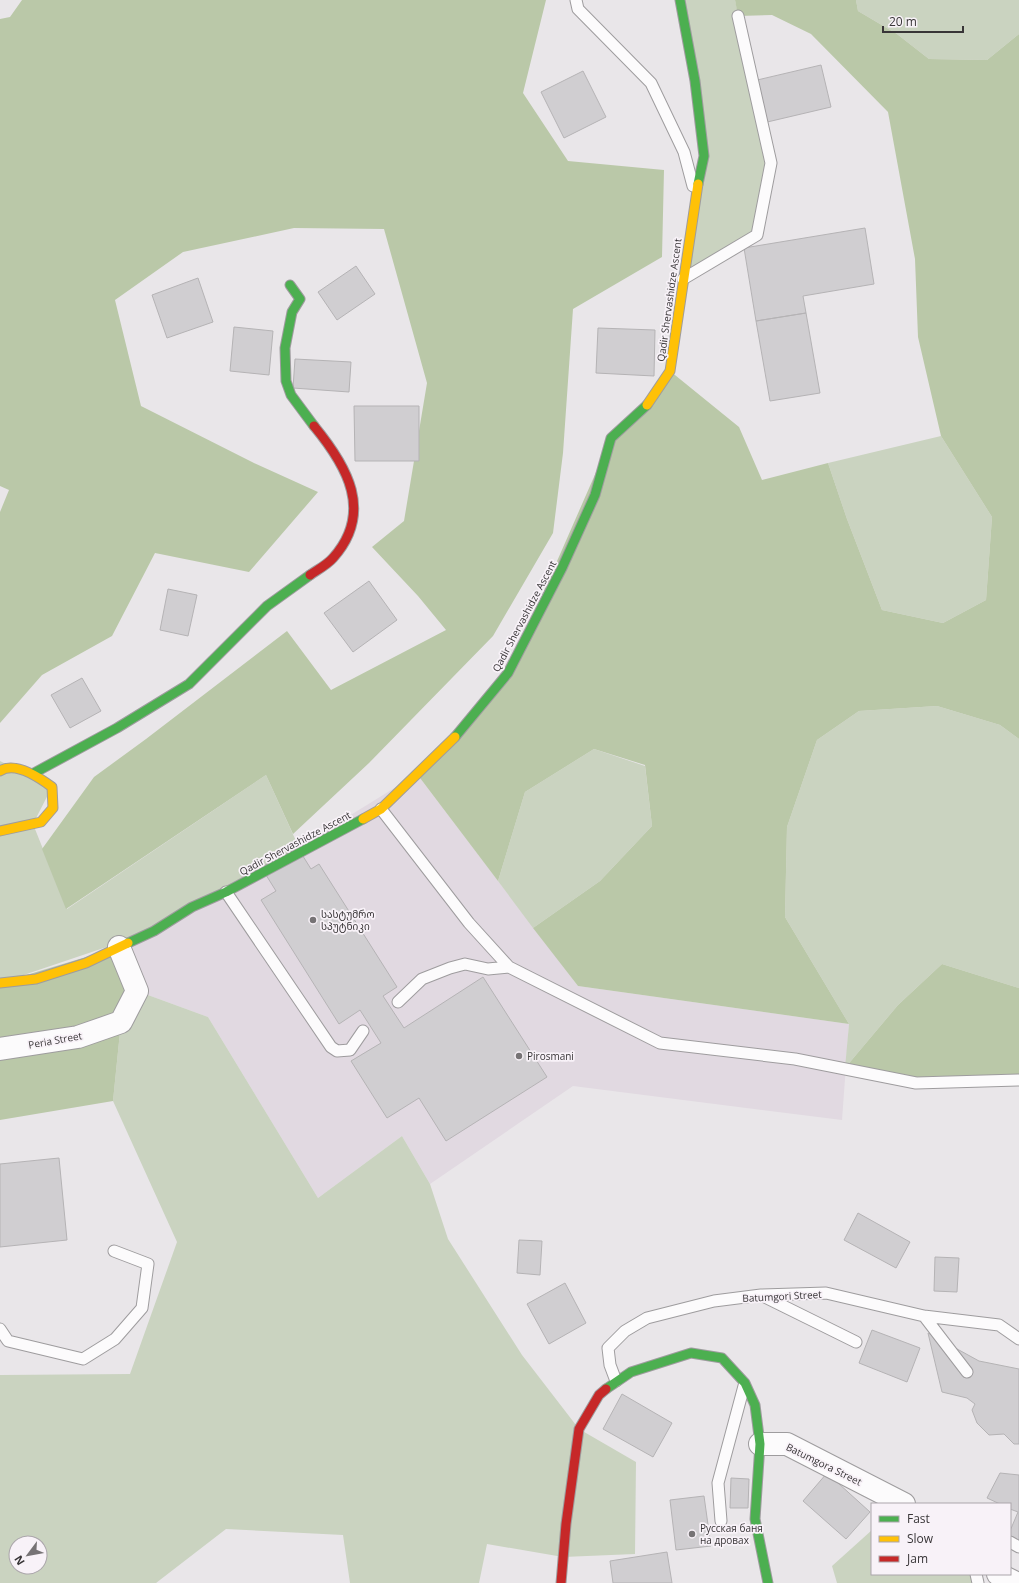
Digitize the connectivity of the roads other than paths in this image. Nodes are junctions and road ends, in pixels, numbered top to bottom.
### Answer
1 (576, 0) edge
2 (680, 0) edge
3 (738, 16) dead end
4 (696, 196) junction
5 (683, 279) junction
6 (290, 285) dead end
7 (0, 771) edge
8 (34, 772) junction
9 (381, 809) junction
10 (0, 831) edge
11 (226, 892) junction
12 (119, 947) junction
13 (508, 967) junction
14 (0, 983) edge
15 (398, 1002) dead end
16 (363, 1031) dead end
17 (0, 1049) edge
18 (1019, 1080) edge
19 (114, 1251) dead end
20 (761, 1295) junction
21 (924, 1316) junction
22 (0, 1329) edge
23 (1019, 1339) edge
24 (856, 1342) dead end
25 (967, 1372) dead end
26 (616, 1381) junction
27 (745, 1383) junction
28 (760, 1444) junction
29 (902, 1503) edge
30 (721, 1521) dead end
31 (1000, 1575) edge
32 (561, 1583) edge
33 (768, 1583) edge
34 (1016, 1583) edge

1 - 4 lane
2 - 4 street, Qadir Shervashidze Ascent
3 - 5 lane
4 - 5 street, Qadir Shervashidze Ascent
5 - 9 street, Qadir Shervashidze Ascent
6 - 8 street
7 - 8 street
8 - 10 street
9 - 11 street, Qadir Shervashidze Ascent
9 - 13 lane
11 - 12 street, Qadir Shervashidze Ascent
11 - 16 lane
12 - 14 street, Qadir Shervashidze Ascent
12 - 17 street, Peria Street
13 - 15 lane
13 - 18 lane
19 - 22 lane
20 - 21 lane, Batumgori Street
20 - 24 lane
20 - 26 lane, Batumgori Street
21 - 23 lane, Batumgori Street
21 - 25 lane
26 - 27 street
26 - 32 street
27 - 28 street
27 - 30 lane
28 - 29 street, Batumgora Street
28 - 33 street
31 - 34 street

